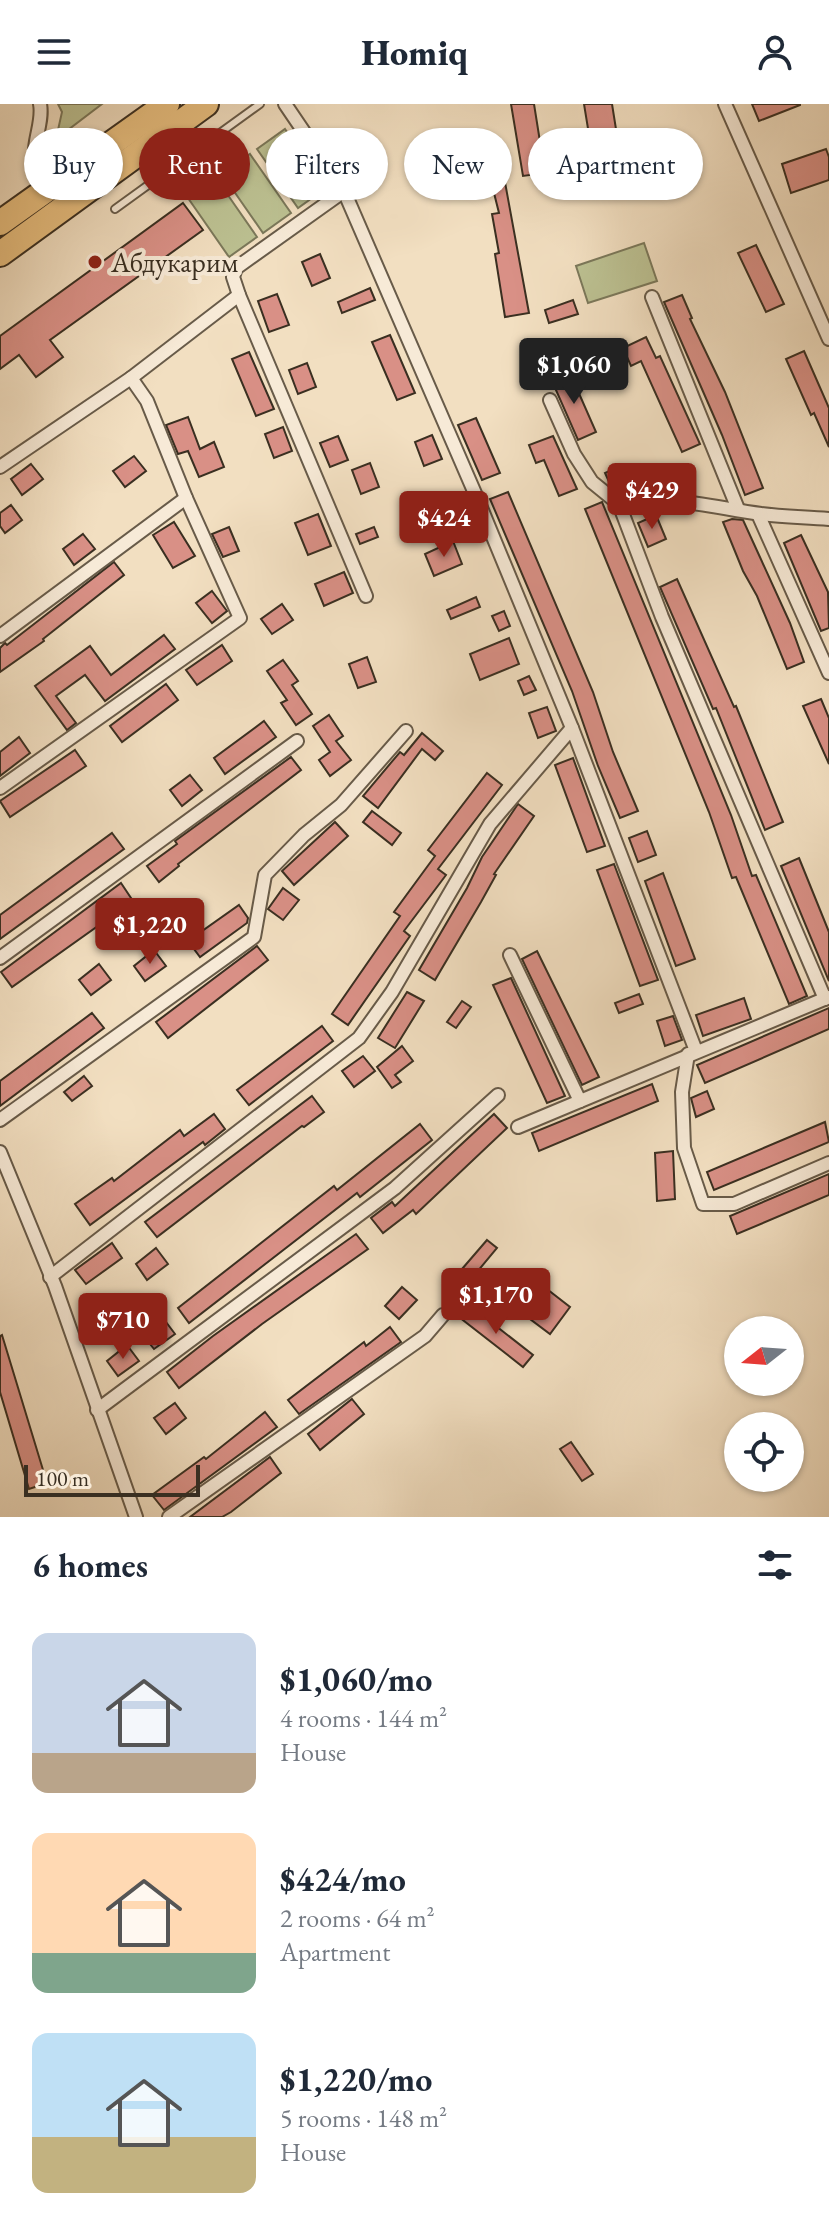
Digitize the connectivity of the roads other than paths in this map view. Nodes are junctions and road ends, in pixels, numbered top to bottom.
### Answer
1 (40, 104) edge
2 (167, 104) edge
3 (260, 104) edge
4 (285, 104) edge
5 (725, 104) edge
6 (193, 107) edge
7 (39, 128) edge
8 (301, 128) edge
9 (123, 135) edge
10 (33, 200) edge
11 (331, 200) edge
12 (348, 200) edge
13 (115, 209) dead end
14 (0, 223) edge
15 (0, 254) edge
16 (239, 295) junction
17 (652, 297) dead end
18 (829, 339) edge
19 (131, 378) junction
20 (550, 400) dead end
21 (0, 467) edge
22 (186, 498) junction
23 (619, 504) junction
24 (738, 509) junction
25 (758, 514) junction
26 (829, 519) edge
27 (366, 596) dead end
28 (0, 636) edge
29 (829, 673) edge
30 (572, 728) junction
31 (406, 731) dead end
32 (297, 741) dead end
33 (0, 788) edge
34 (510, 955) dead end
35 (0, 958) edge
36 (827, 998) edge
37 (692, 1052) junction
38 (498, 1095) dead end
39 (580, 1101) junction
40 (0, 1120) edge
41 (518, 1127) dead end
42 (0, 1152) edge
43 (829, 1163) edge
44 (50, 1277) junction
45 (443, 1315) dead end
46 (97, 1410) junction
47 (136, 1517) edge
48 (169, 1517) edge

1 - 7 street
2 - 9 highway
3 - 13 lane
4 - 8 street
5 - 18 street
6 - 15 highway
10 - 14 highway
11 - 16 street
12 - 30 street
16 - 19 street
16 - 27 street
17 - 24 street
19 - 21 street
19 - 22 street
20 - 23 street
22 - 28 street
22 - 33 street
23 - 24 street
23 - 36 street
24 - 25 street
25 - 26 street
25 - 29 street
30 - 37 street
30 - 44 street
31 - 40 street
32 - 35 street
34 - 39 street
36 - 37 street
37 - 39 street
37 - 43 street
38 - 46 street
39 - 41 street
42 - 44 street
44 - 46 street
45 - 48 street
46 - 47 street

